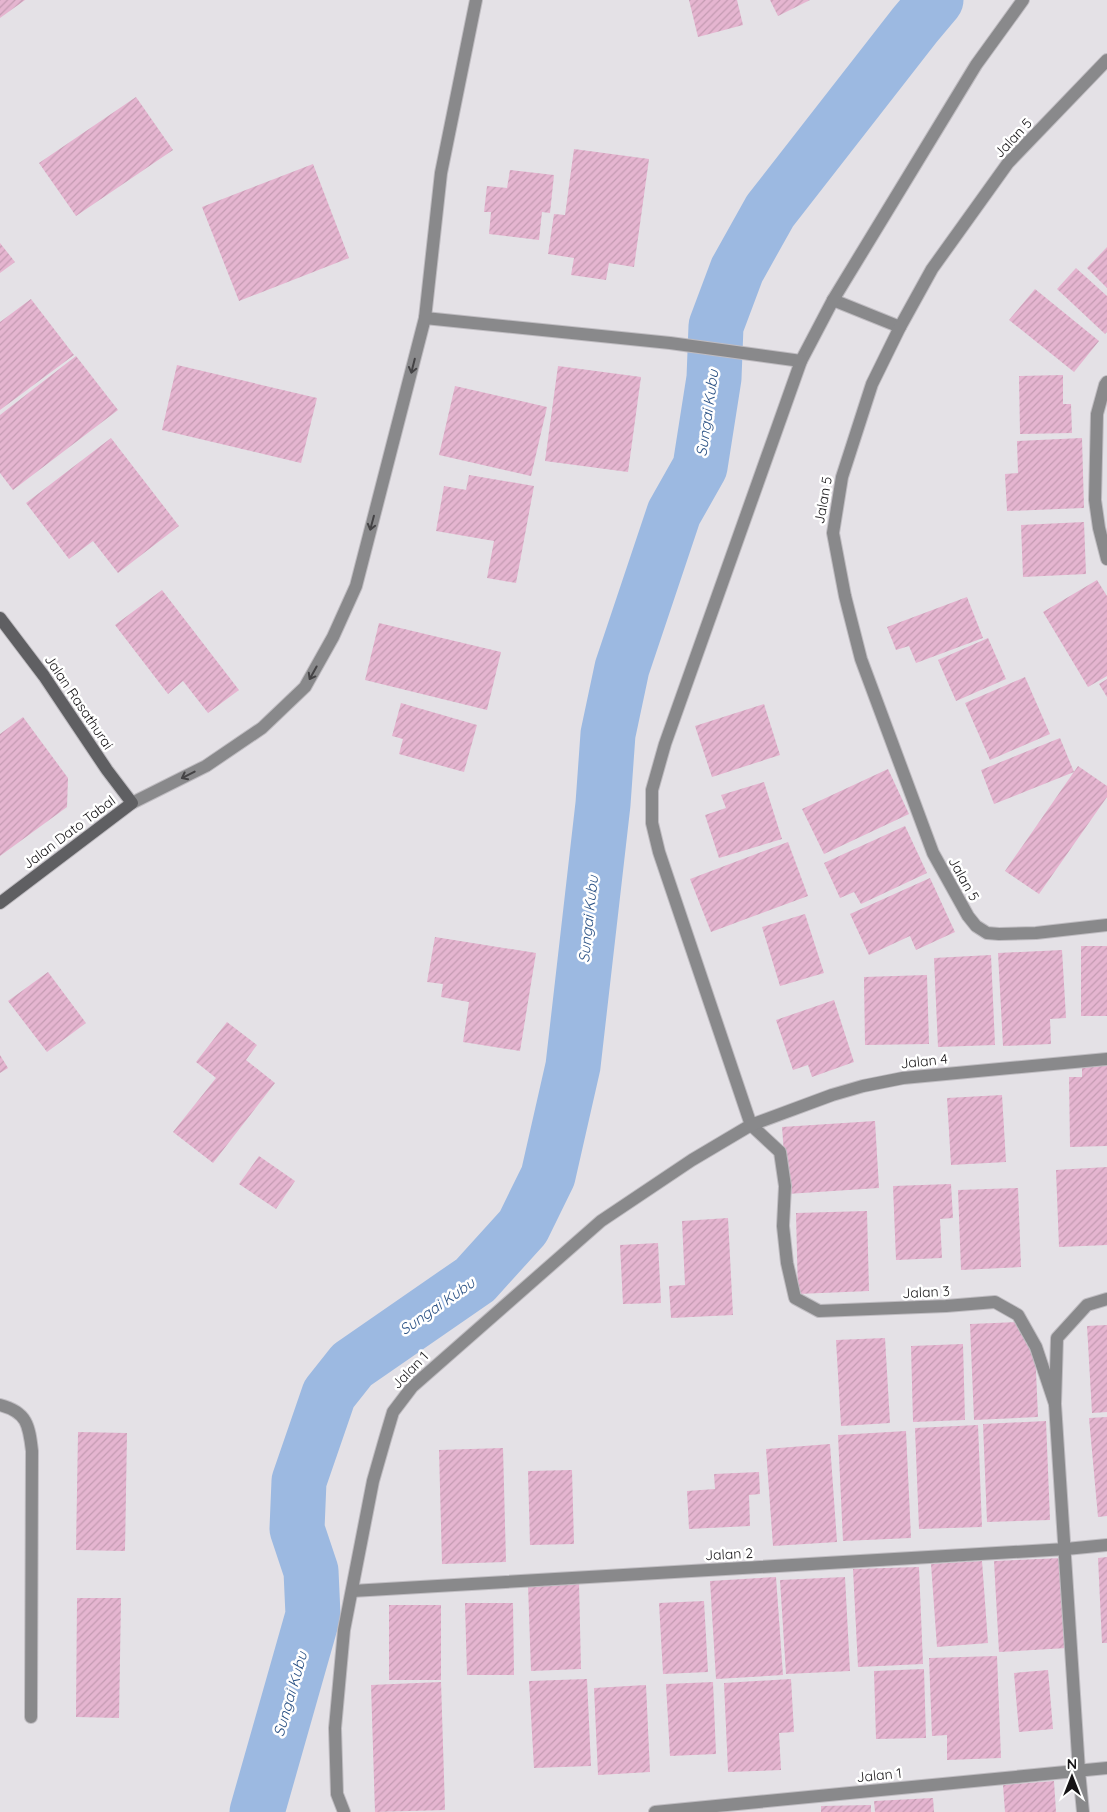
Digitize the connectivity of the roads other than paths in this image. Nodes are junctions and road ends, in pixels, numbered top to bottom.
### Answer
1 (476, 0) edge
2 (1023, 0) edge
3 (1107, 60) edge
4 (832, 300) junction
5 (425, 318) junction
6 (900, 327) junction
7 (801, 361) junction
8 (1107, 382) edge
9 (1107, 559) edge
10 (0, 618) edge
11 (132, 803) junction
12 (0, 904) edge
13 (1107, 925) edge
14 (1107, 1059) edge
15 (751, 1125) junction
16 (1107, 1299) edge
17 (0, 1404) edge
18 (1055, 1404) junction
19 (1107, 1545) edge
20 (1066, 1549) junction
21 (352, 1590) junction
22 (31, 1718) dead end
23 (1107, 1768) edge
24 (1079, 1771) junction
25 (344, 1812) edge
26 (654, 1812) edge
27 (1083, 1812) edge

1 - 5 street
2 - 4 street
3 - 6 street, Jalan 5
4 - 6 street
4 - 7 street
5 - 7 street
5 -> 11 street
6 - 13 street, Jalan 5
7 - 15 street
8 - 9 street
10 - 11 street, Jalan Rasathurai
11 - 12 street, Jalan Dato Tabal
14 - 15 street, Jalan 4
15 - 18 street, Jalan 3
15 - 21 street, Jalan 1
16 - 18 street
17 - 22 street
18 - 20 street
19 - 20 street, Jalan 2
20 - 21 street, Jalan 2
20 - 24 street
21 - 25 street, Jalan 1
23 - 24 street, Jalan 1
24 - 26 street, Jalan 1
24 - 27 street

